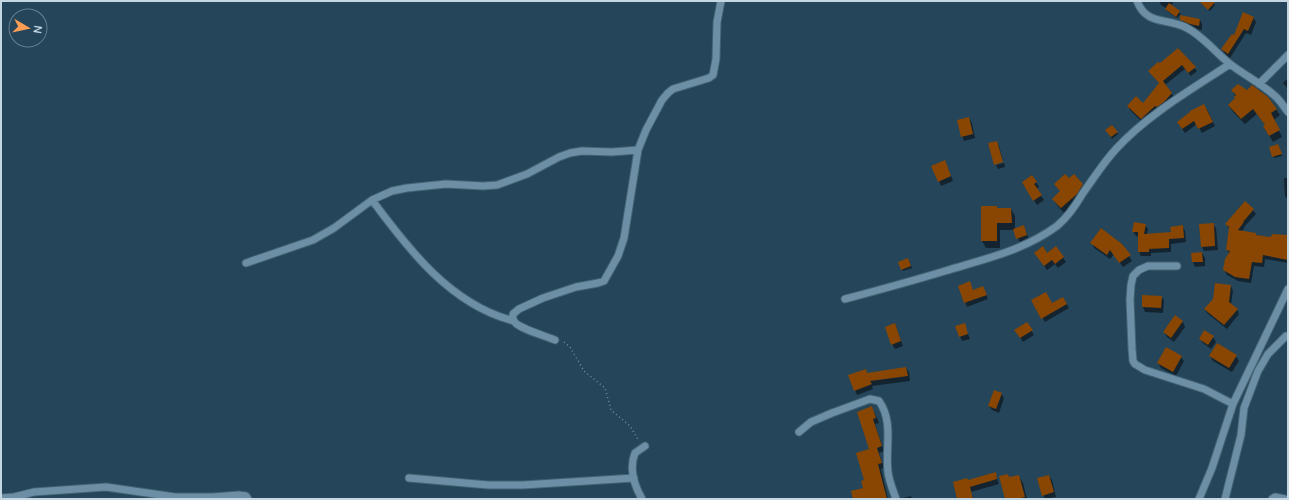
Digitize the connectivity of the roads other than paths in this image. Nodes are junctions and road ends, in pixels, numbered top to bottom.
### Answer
1 (721, 1) edge
2 (1137, 1) edge
3 (1288, 55) edge
4 (1230, 64) junction
5 (1258, 84) junction
6 (1288, 112) edge
7 (638, 150) junction
8 (372, 200) junction
9 (246, 263) dead end
10 (1177, 266) dead end
11 (1288, 291) edge
12 (845, 298) dead end
13 (514, 321) junction
14 (1288, 336) edge
15 (555, 340) road end
16 (1233, 404) junction
17 (799, 432) dead end
18 (644, 446) road end
19 (410, 478) dead end
20 (634, 478) junction
21 (1, 498) edge
22 (248, 499) edge
23 (642, 499) edge
24 (896, 499) edge
25 (1199, 499) edge
26 (1225, 499) edge
27 (1272, 499) edge
28 (1285, 499) edge

1 - 7 street
2 - 4 street
3 - 5 street
4 - 5 street
4 - 12 street
5 - 6 street
7 - 8 street
7 - 13 street
8 - 9 street
8 - 13 street
10 - 16 street
11 - 16 street
13 - 15 street
14 - 26 street
16 - 25 street
17 - 24 street
18 - 20 street
19 - 20 street
20 - 23 street
21 - 22 street
27 - 28 street

